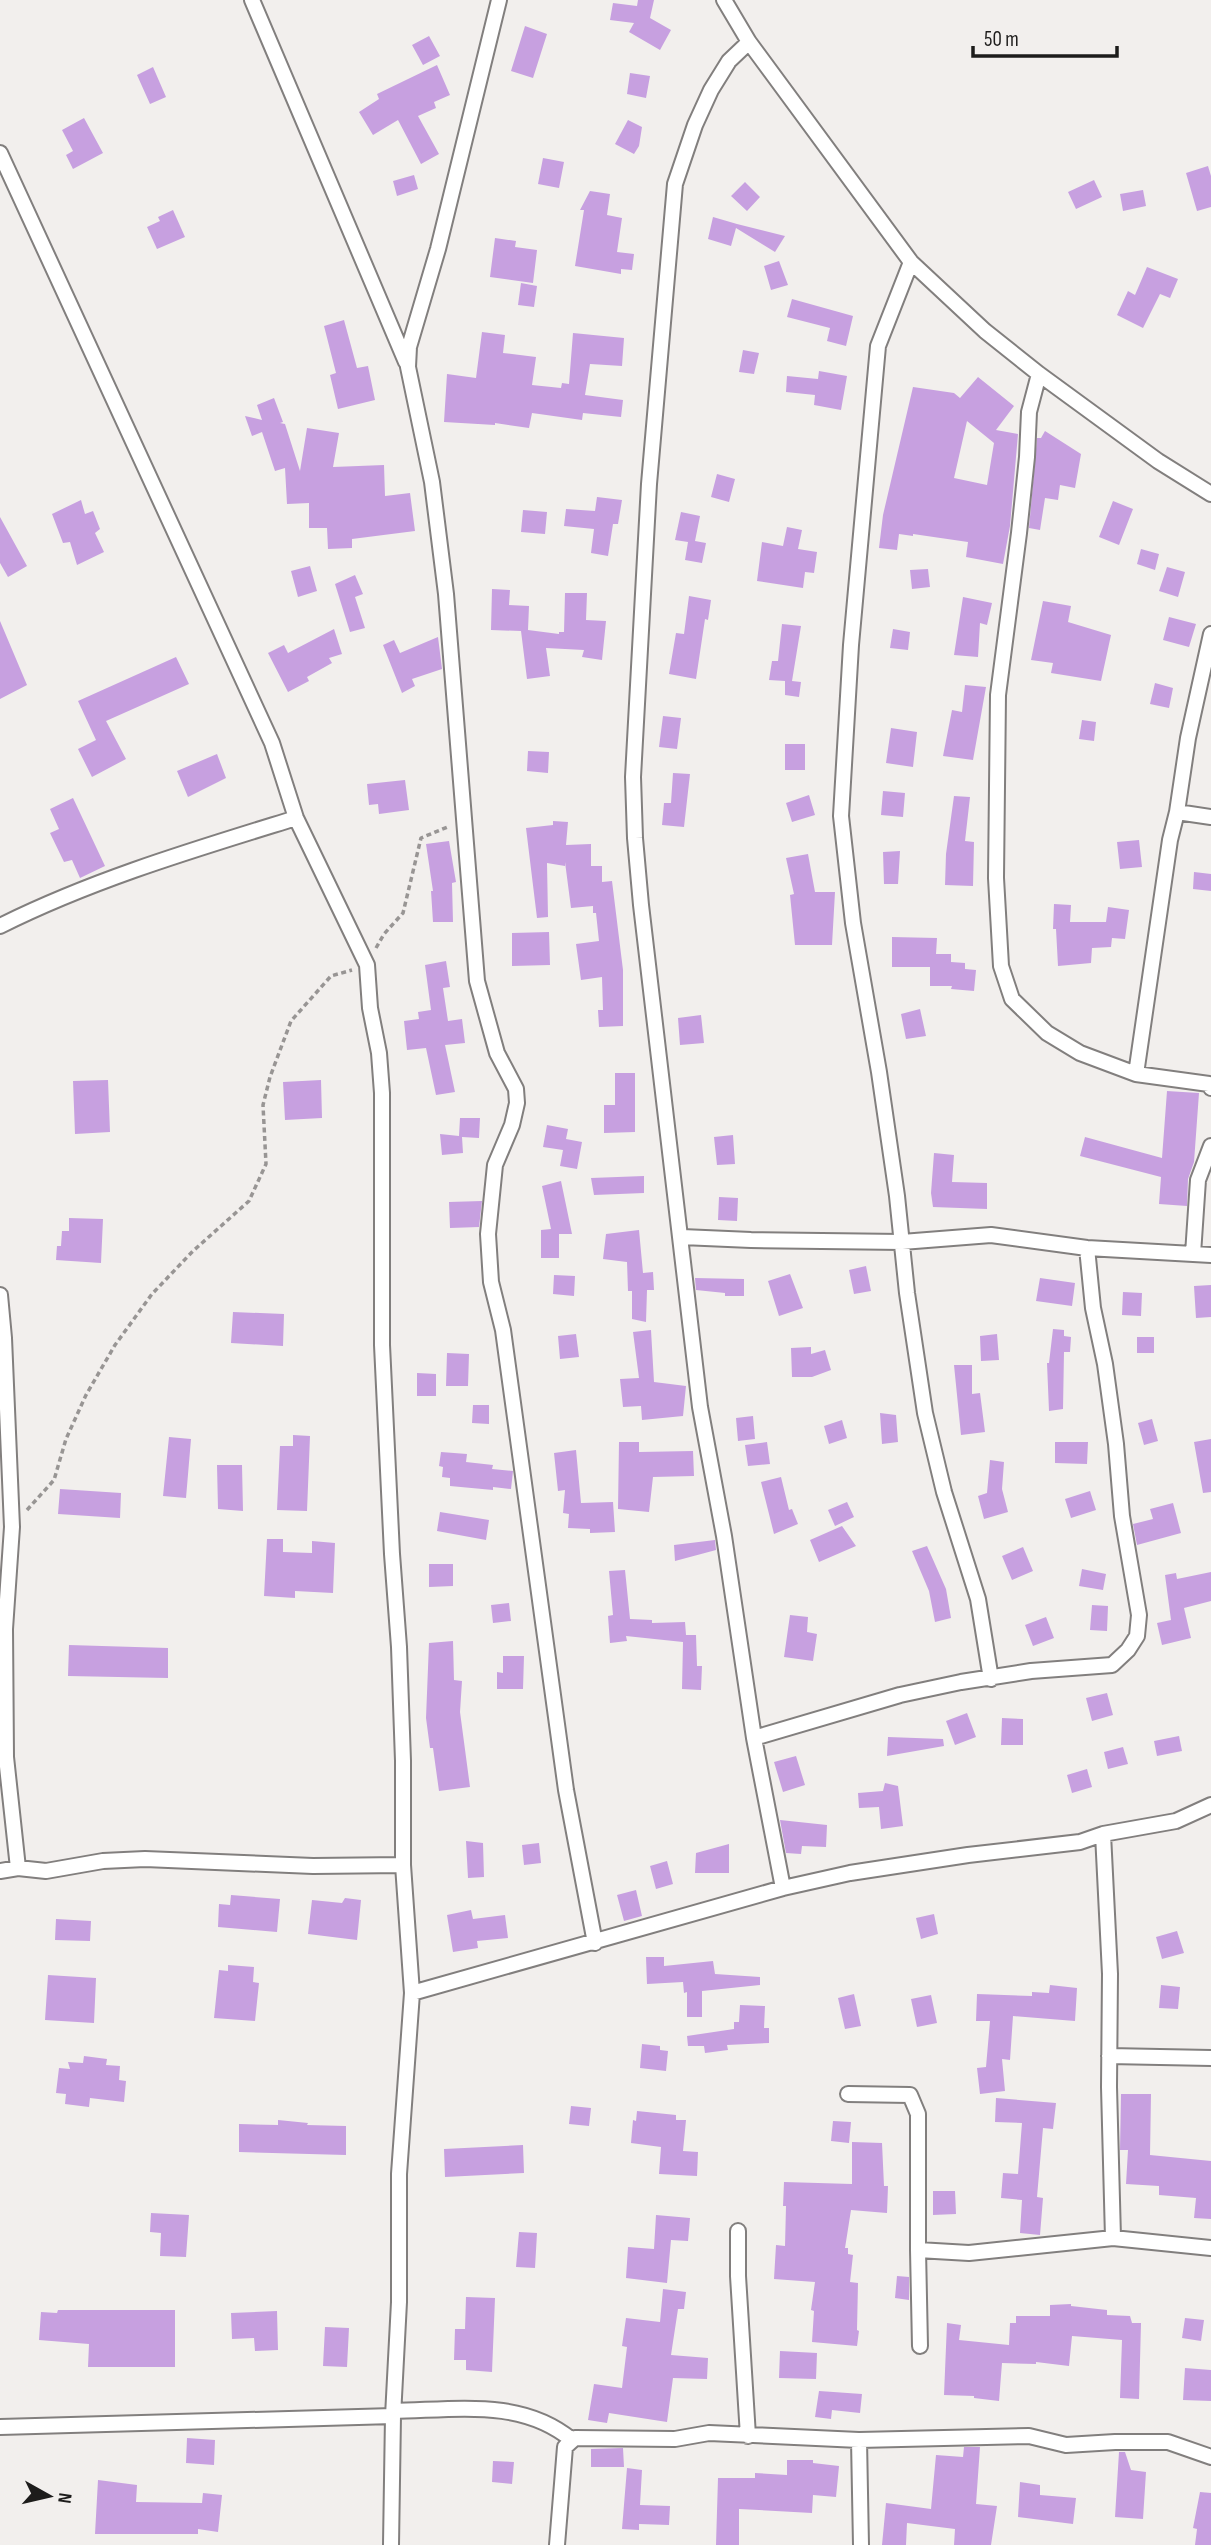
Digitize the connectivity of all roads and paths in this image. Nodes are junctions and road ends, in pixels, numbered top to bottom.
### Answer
1 (252, 0) edge
2 (499, 0) edge
3 (724, 0) edge
4 (750, 42) junction
5 (0, 153) edge
6 (911, 262) junction
7 (408, 367) junction
8 (1039, 374) junction
9 (1211, 494) edge
10 (1211, 634) edge
11 (1177, 812) junction
12 (1211, 817) edge
13 (296, 818) junction
14 (465, 820) junction
15 (0, 926) edge
16 (367, 965) junction
17 (1136, 1074) junction
18 (1211, 1088) edge
19 (1211, 1146) edge
20 (682, 1237) junction
21 (902, 1242) junction
22 (1087, 1248) junction
23 (1193, 1254) junction
24 (1211, 1255) edge
25 (0, 1295) edge
26 (12, 1527) junction
27 (991, 1679) junction
28 (754, 1738) junction
29 (1211, 1805) edge
30 (1103, 1834) junction
31 (403, 1865) junction
32 (18, 1868) junction
33 (0, 1871) edge
34 (783, 1888) junction
35 (595, 1943) junction
36 (412, 1993) junction
37 (1109, 2056) junction
38 (1211, 2058) edge
39 (848, 2094) dead end
40 (738, 2231) dead end
41 (1113, 2238) junction
42 (1211, 2248) edge
43 (918, 2250) junction
44 (920, 2346) dead end
45 (393, 2414) junction
46 (0, 2427) edge
47 (748, 2436) junction
48 (859, 2440) junction
49 (572, 2441) junction
50 (1211, 2457) edge
51 (391, 2545) edge
52 (557, 2545) edge
53 (861, 2545) edge

1 - 7 street
2 - 7 street
3 - 4 street
4 - 6 street
4 - 20 street
5 - 13 street
6 - 8 street
6 - 21 street
7 - 14 street
8 - 9 street
8 - 17 street
10 - 11 street
11 - 12 street
11 - 17 street
13 - 15 street
13 - 16 street
14 - 16 path
14 - 35 street
16 - 26 path
16 - 31 street
17 - 18 street
19 - 23 street
20 - 21 street
20 - 28 street
21 - 22 street
21 - 27 street
22 - 23 street
22 - 27 street
23 - 24 street
25 - 26 street
26 - 32 street
27 - 28 street
28 - 34 street
29 - 30 street
30 - 34 street
30 - 37 street
31 - 32 street
31 - 36 street
32 - 33 street
34 - 35 street
35 - 36 street
36 - 45 street
37 - 38 street
37 - 41 street
39 - 43 street
40 - 47 street
41 - 42 street
41 - 43 street
43 - 44 street
45 - 46 street
45 - 49 street
45 - 51 street
47 - 48 street
47 - 49 street
48 - 50 street
48 - 53 street
49 - 52 street

